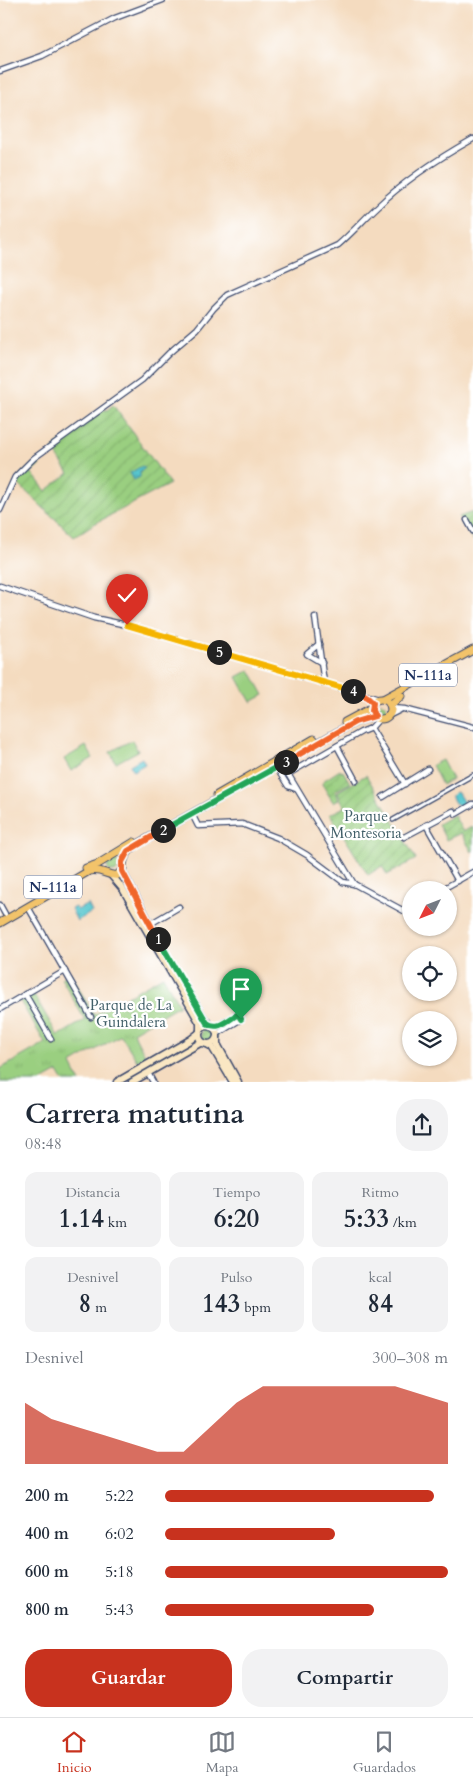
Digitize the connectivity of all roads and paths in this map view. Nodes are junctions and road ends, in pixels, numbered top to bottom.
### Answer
1 (163, 0) edge
2 (0, 71) edge
3 (473, 139) edge
4 (0, 510) edge
5 (467, 520) dead end
6 (473, 530) edge
7 (0, 586) edge
8 (315, 617) dead end
9 (319, 644) junction
10 (473, 650) edge
11 (473, 656) edge
12 (322, 663) junction
13 (324, 683) junction
14 (402, 695) junction
15 (377, 702) junction
16 (390, 706) junction
17 (404, 709) junction
18 (388, 716) junction
19 (378, 717) junction
20 (473, 727) edge
21 (371, 728) junction
22 (337, 746) junction
23 (279, 765) junction
24 (428, 768) dead end
25 (288, 774) junction
26 (473, 775) edge
27 (356, 781) dead end
28 (405, 784) junction
29 (297, 789) junction
30 (383, 797) dead end
31 (473, 804) edge
32 (192, 814) junction
33 (393, 820) dead end
34 (426, 825) junction
35 (404, 837) dead end
36 (109, 858) junction
37 (122, 862) junction
38 (122, 871) junction
39 (105, 872) junction
40 (473, 872) edge
41 (112, 876) junction
42 (458, 881) joint
43 (354, 884) junction
44 (0, 905) edge
45 (28, 907) junction
46 (179, 907) dead end
47 (402, 910) edge
48 (3, 916) edge
49 (0, 923) edge
50 (150, 924) junction
51 (65, 971) junction
52 (25, 994) junction
53 (0, 1008) edge
54 (91, 1017) dead end
55 (211, 1026) junction
56 (199, 1032) junction
57 (217, 1036) junction
58 (51, 1039) dead end
59 (206, 1043) junction
60 (148, 1073) junction
61 (117, 1082) edge
62 (132, 1082) edge
63 (153, 1082) edge
64 (233, 1082) edge
65 (238, 1082) edge

1 - 2 street
3 - 4 street
5 - 6 street
7 - 13 street
8 - 9 street
9 - 12 street
9 - 12 street
10 - 15 main road, N-111a
11 - 14 main road, N-111a
12 - 13 street
13 - 15 street
14 - 16 main road, N-111a
14 - 17 street
15 - 16 main road, N-111a
15 - 19 main road
15 - 36 main road, N-111a
16 - 17 street
16 - 18 main road
17 - 18 street
17 - 20 street
18 - 19 main road
19 - 21 street
19 - 23 main road
21 - 22 street
21 - 28 street
22 - 25 street
22 - 27 street
23 - 25 street
23 - 29 street
23 - 32 main road
24 - 28 street
25 - 29 street
26 - 33 street
28 - 30 street
29 - 43 street
31 - 34 street
32 - 37 main road
32 - 43 street
34 - 35 street
34 - 42 street
36 - 37 main road
36 - 39 main road
36 - 48 main road, N-111a
37 - 38 main road
38 - 41 main road
38 - 50 main road
39 - 41 main road
39 - 45 main road, N-111a
40 - 42 street
41 - 56 main road
43 - 47 street
44 - 48 street
45 - 49 main road, N-111a
45 - 51 street
46 - 50 street
50 - 55 main road
51 - 52 street
51 - 54 street
52 - 53 street
52 - 58 street
55 - 56 main road
55 - 57 main road
55 - 57 street
56 - 59 main road
56 - 61 main road
57 - 59 main road
57 - 65 main road
59 - 60 main road
59 - 64 main road
60 - 62 main road
60 - 63 street

